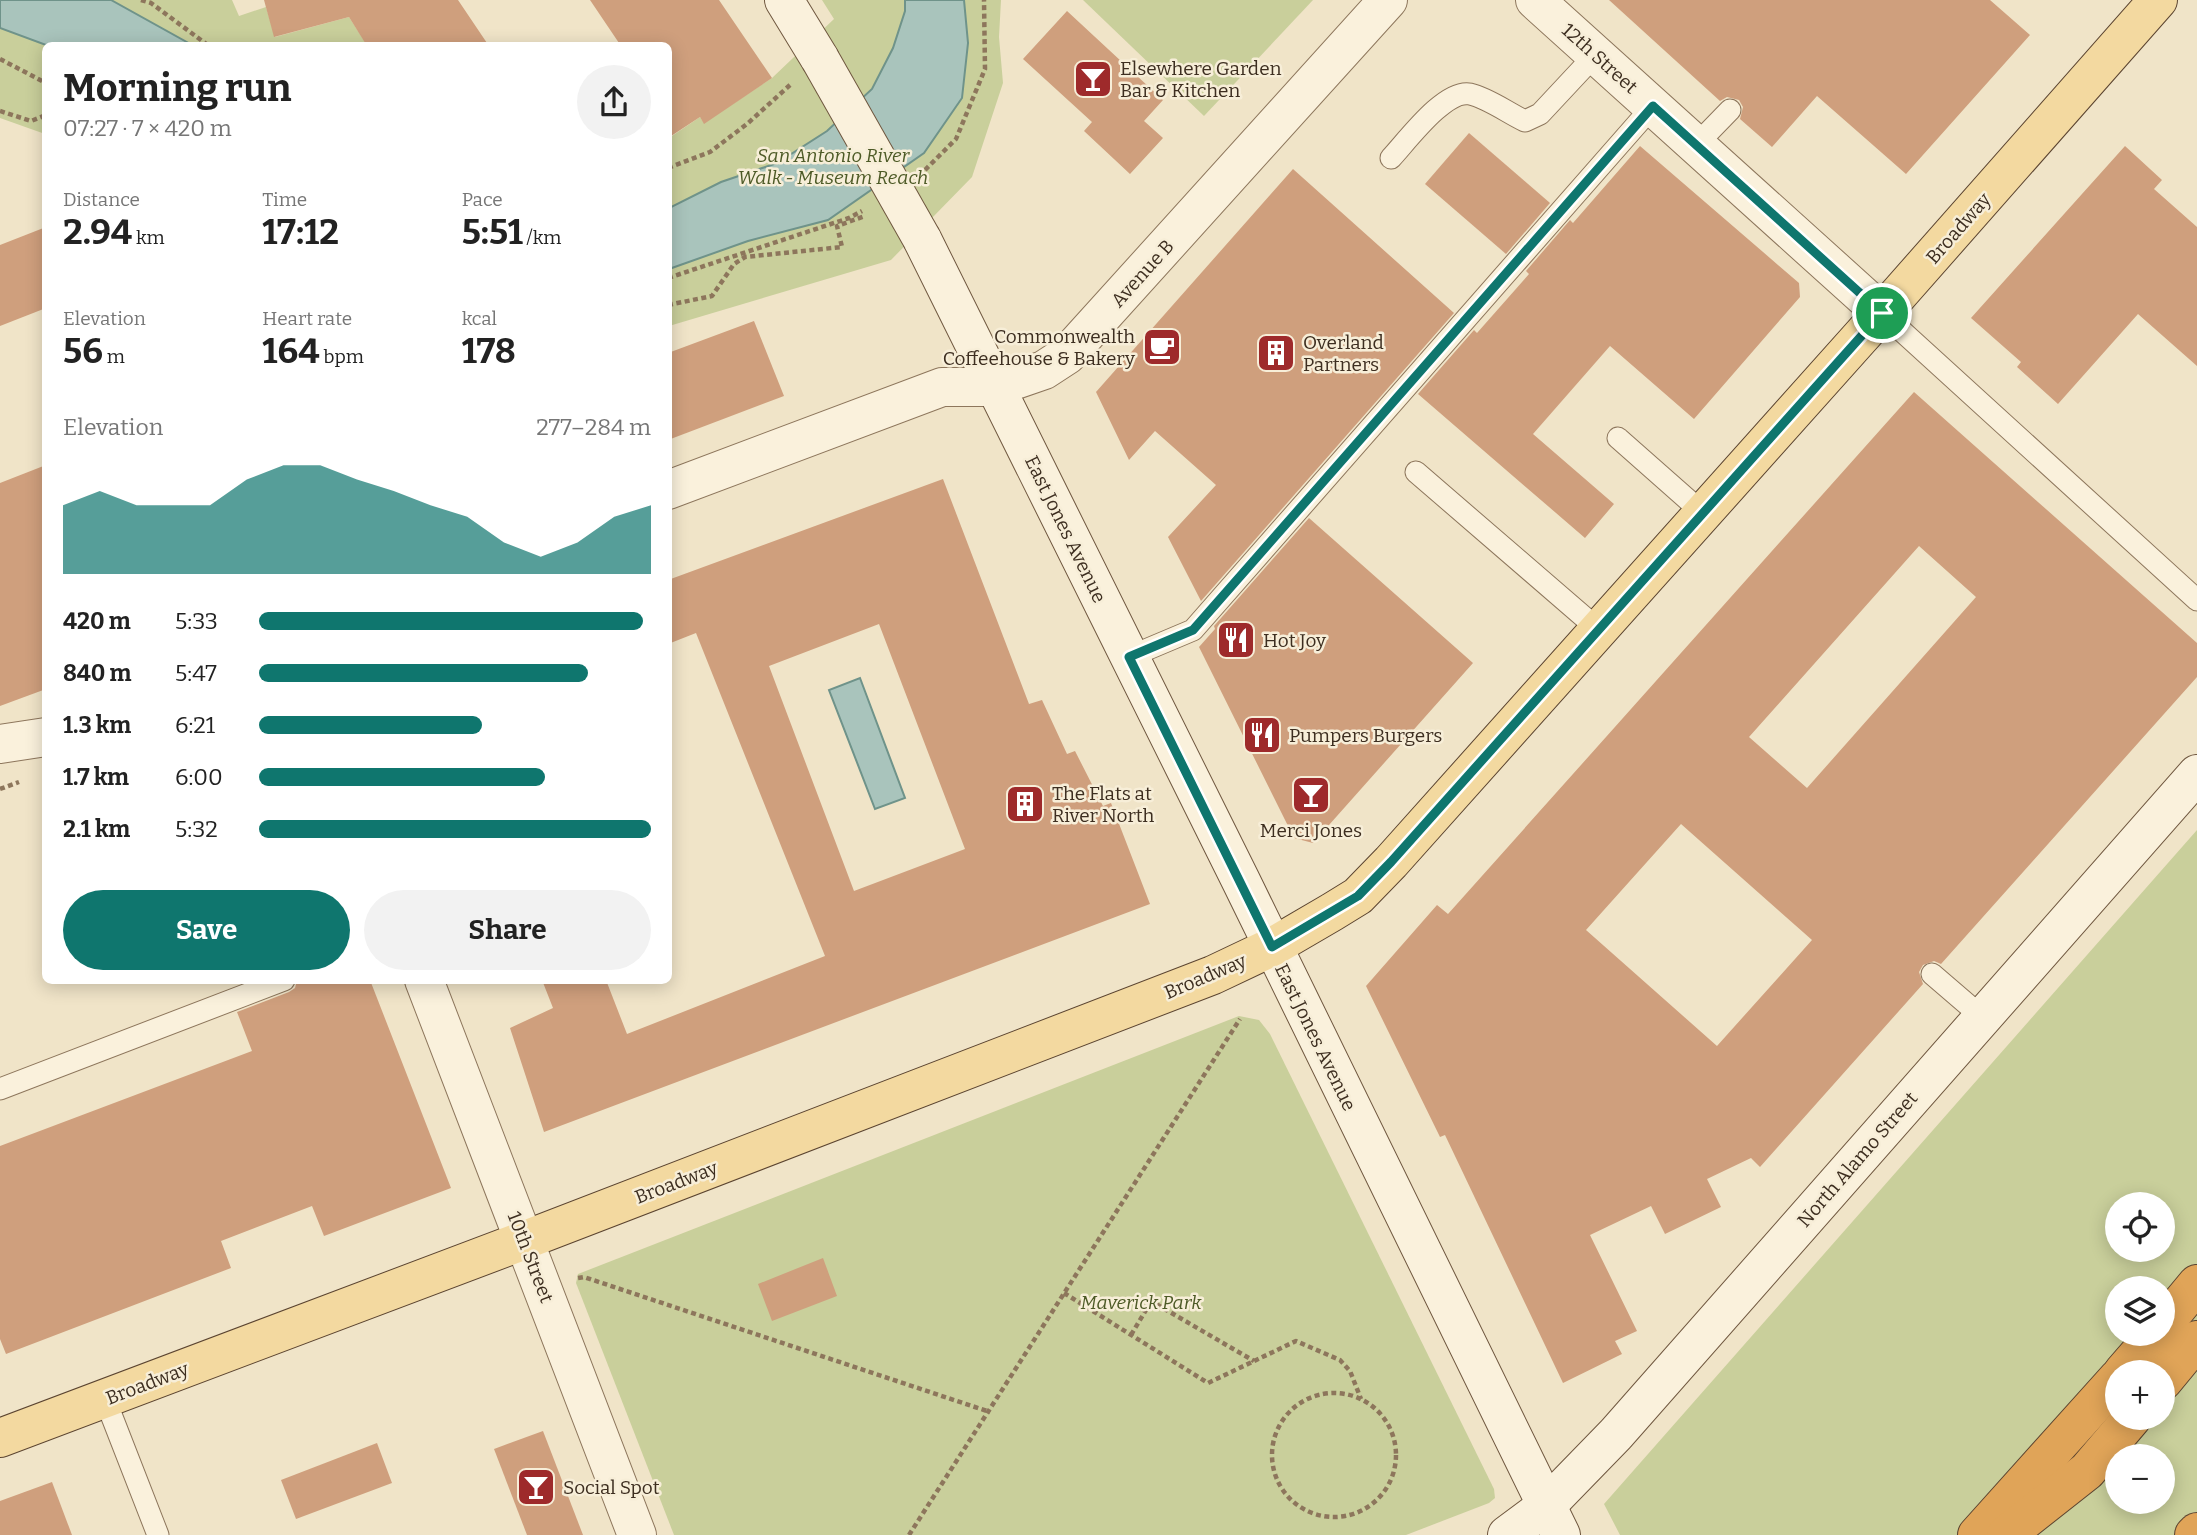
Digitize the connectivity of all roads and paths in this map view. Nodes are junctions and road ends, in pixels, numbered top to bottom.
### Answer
1 (141, 0) edge
2 (785, 0) edge
3 (1388, 0) edge
4 (1535, 0) edge
5 (2158, 0) edge
6 (204, 42) edge
7 (1596, 54) junction
8 (0, 59) edge
9 (42, 81) edge
10 (790, 85) dead end
11 (1653, 106) junction
12 (1730, 110) dead end
13 (0, 111) edge
14 (42, 117) edge
15 (1696, 145) junction
16 (1391, 158) dead end
17 (672, 166) edge
18 (865, 216) dead end
19 (672, 304) edge
20 (1882, 313) junction
21 (995, 387) junction
22 (1618, 438) dead end
23 (1416, 472) dead end
24 (672, 488) edge
25 (1703, 513) junction
26 (2197, 600) edge
27 (1599, 630) junction
28 (1129, 657) junction
29 (42, 738) edge
30 (0, 744) edge
31 (2197, 774) edge
32 (1272, 947) junction
33 (1932, 974) dead end
34 (274, 984) edge
35 (426, 984) edge
36 (1982, 1017) junction
37 (1240, 1019) dead end
38 (0, 1089) edge
39 (524, 1240) junction
40 (577, 1278) dead end
41 (2197, 1284) edge
42 (1064, 1293) junction
43 (2175, 1311) edge
44 (1131, 1335) junction
45 (2197, 1340) edge
46 (2146, 1346) edge
47 (2133, 1360) edge
48 (1254, 1361) junction
49 (2175, 1367) edge
50 (2105, 1392) edge
51 (105, 1399) junction
52 (1361, 1399) junction
53 (990, 1412) junction
54 (2122, 1430) edge
55 (0, 1438) edge
56 (1553, 1520) edge
57 (158, 1535) edge
58 (637, 1535) edge
59 (909, 1535) edge
60 (1507, 1535) edge
61 (1977, 1535) edge
62 (2006, 1535) edge

1 - 6 path
2 - 21 street, East Jones Avenue, bridge
3 - 21 street, Avenue B
4 - 7 street, 12th Street
5 - 20 main road, Broadway
7 - 11 street, 12th Street
7 - 16 lane
8 - 9 path
10 - 17 path
11 - 15 street, 12th Street
11 - 28 lane
12 - 15 lane
13 - 14 path
15 - 20 street, 12th Street
18 - 19 path
20 - 25 main road, Broadway
20 - 26 lane
21 - 24 street, Avenue B
21 - 28 street, East Jones Avenue
22 - 25 lane
23 - 27 lane
25 - 27 main road, Broadway
27 - 32 main road, Broadway
28 - 32 street, East Jones Avenue
29 - 30 street
31 - 36 street, North Alamo Street
32 - 39 main road, Broadway
32 - 56 street, East Jones Avenue
33 - 36 lane
34 - 38 lane
35 - 39 street, 10th Street
36 - 56 street, North Alamo Street
37 - 42 path
39 - 51 main road, Broadway
39 - 58 street, 10th Street
40 - 53 path
41 - 43 highway
42 - 44 path
42 - 53 path
44 - 48 path
44 - 48 path
45 - 49 highway
46 - 47 highway
48 - 52 path
50 - 61 highway
51 - 55 main road, Broadway
51 - 57 lane
52 - 52 path
53 - 59 path
54 - 62 highway
56 - 60 street, North Alamo Street

